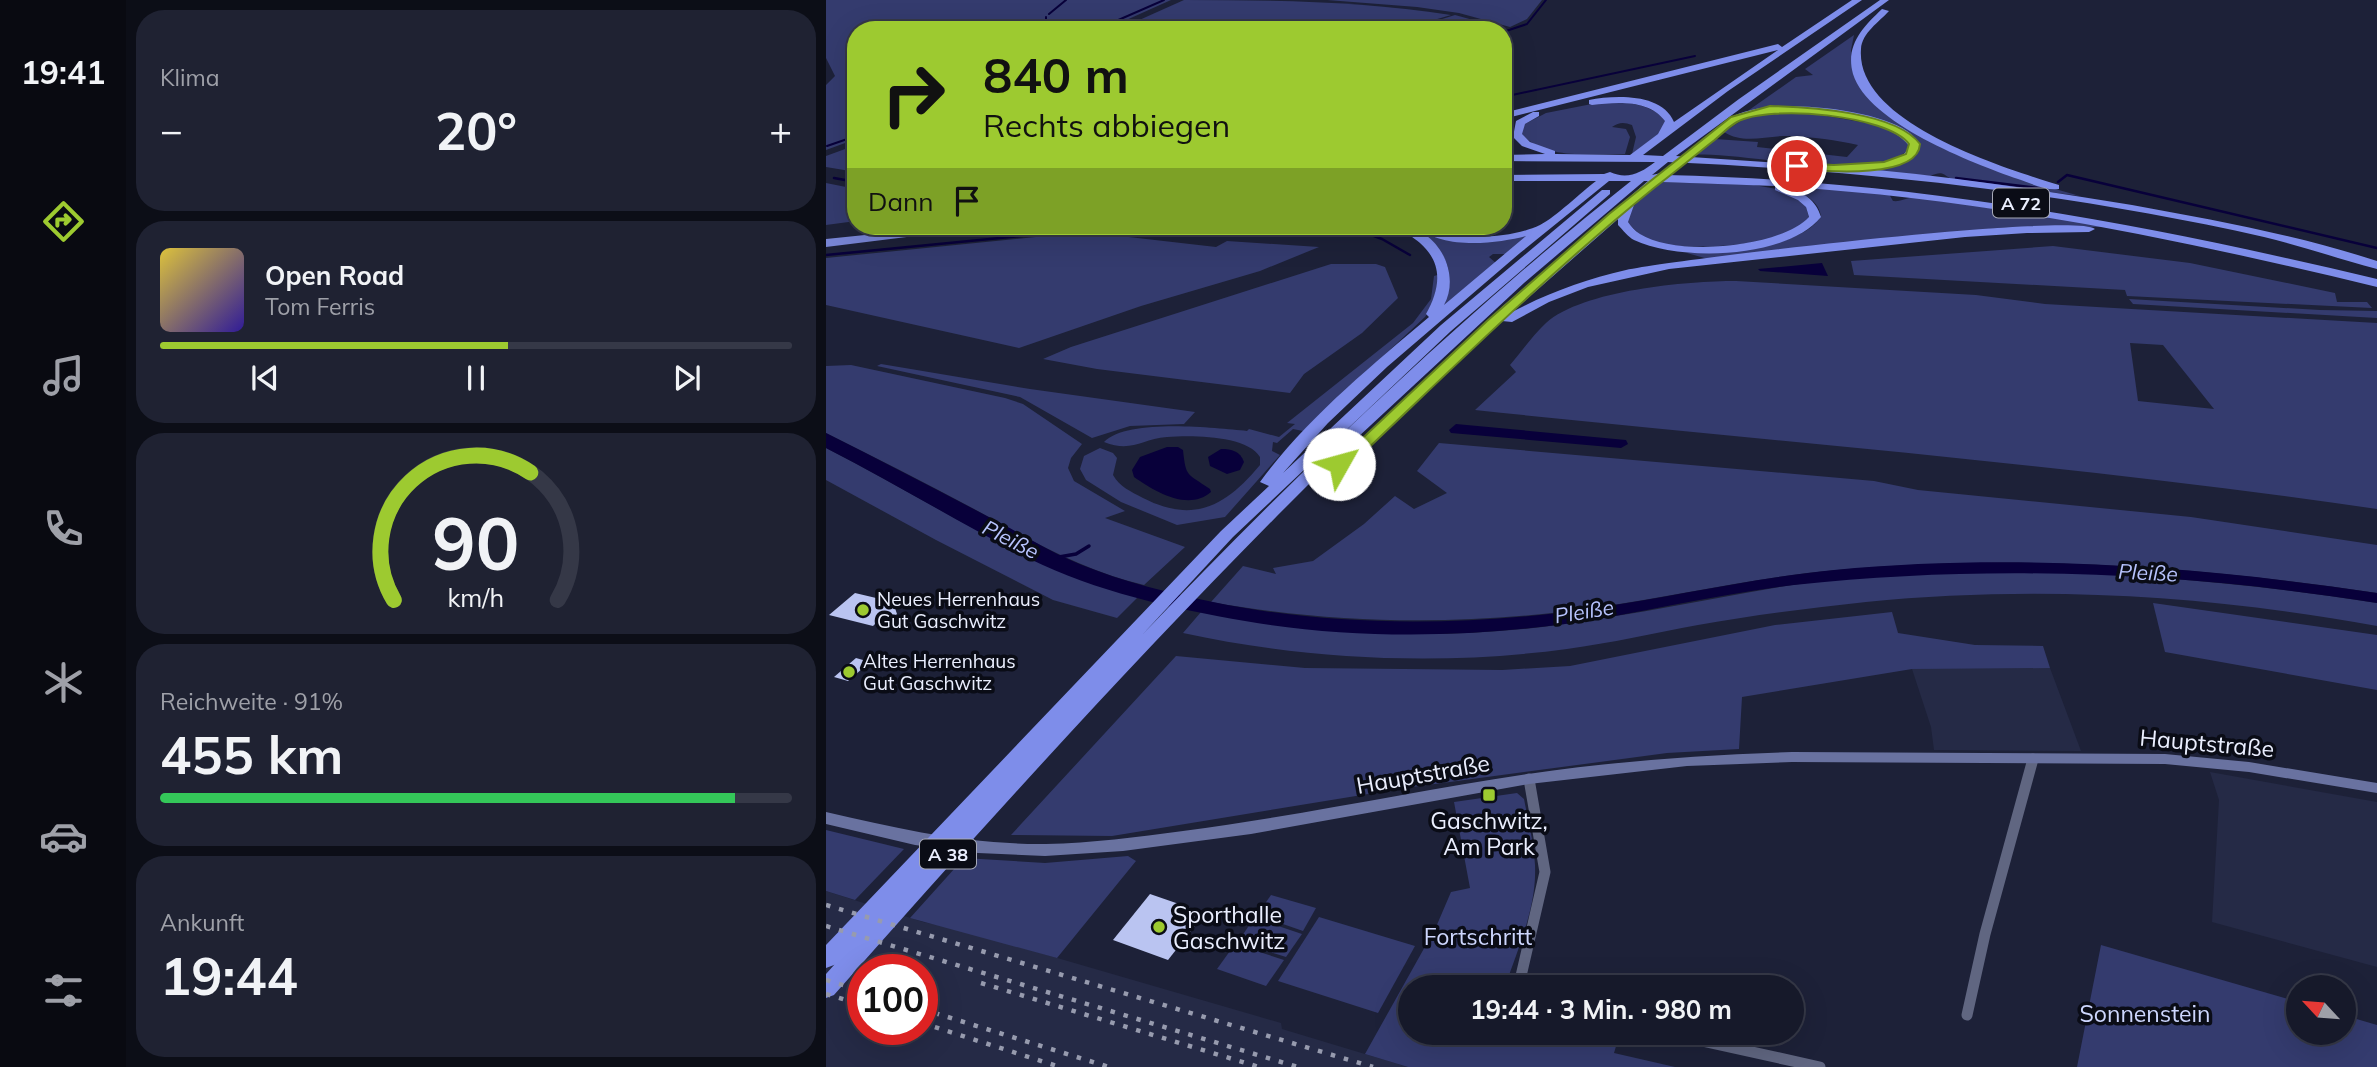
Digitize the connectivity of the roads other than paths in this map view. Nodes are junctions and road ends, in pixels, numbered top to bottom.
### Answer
1 (1858, 0) edge
2 (1872, 0) edge
3 (1888, 5) edge
4 (1824, 24) junction
5 (1512, 114) edge
6 (1734, 120) junction
7 (1655, 140) junction
8 (1512, 158) edge
9 (1597, 159) junction
10 (1512, 164) edge
11 (1699, 169) junction
12 (1834, 169) junction
13 (1512, 172) edge
14 (1583, 174) junction
15 (1512, 178) edge
16 (1753, 182) junction
17 (1629, 202) junction
18 (1556, 217) junction
19 (2183, 218) junction
20 (847, 235) edge
21 (898, 235) edge
22 (1416, 235) edge
23 (1447, 235) edge
24 (2175, 236) junction
25 (826, 237) edge
26 (826, 243) edge
27 (2377, 267) edge
28 (2377, 276) edge
29 (2377, 283) edge
30 (1412, 339) junction
31 (1459, 353) junction
32 (1290, 495) junction
33 (1239, 531) junction
34 (2032, 759) junction
35 (1530, 779) junction
36 (2377, 788) edge
37 (826, 818) edge
38 (826, 959) edge
39 (1521, 975) edge
40 (826, 989) edge
41 (1967, 1015) dead end
42 (1720, 1045) edge
43 (1820, 1067) edge

1 - 4 highway
2 - 33 highway, A 38
3 - 6 highway
3 - 19 highway
3 - 32 highway, A 38
4 - 5 highway
4 - 7 highway
6 - 12 highway
6 - 17 highway
7 - 9 highway
7 - 18 highway
8 - 9 highway
9 - 10 highway, A 72
9 - 11 highway, A 72
11 - 12 highway
11 - 14 highway
11 - 16 highway
11 - 27 highway, A 72
11 - 28 highway, A 72
12 - 19 highway
13 - 14 highway
14 - 15 highway
16 - 17 highway
16 - 24 highway
17 - 31 highway
18 - 23 highway
18 - 30 highway
19 - 27 highway
20 - 25 highway
21 - 26 highway
22 - 30 highway
24 - 29 highway
24 - 31 highway
30 - 33 highway
31 - 32 highway
32 - 33 highway, A 38
33 - 38 highway, A 38
33 - 40 highway, A 38
34 - 35 main road, Hauptstraße
34 - 36 main road, Hauptstraße
34 - 41 street
35 - 37 main road, Hauptstraße
35 - 39 street
42 - 43 street

